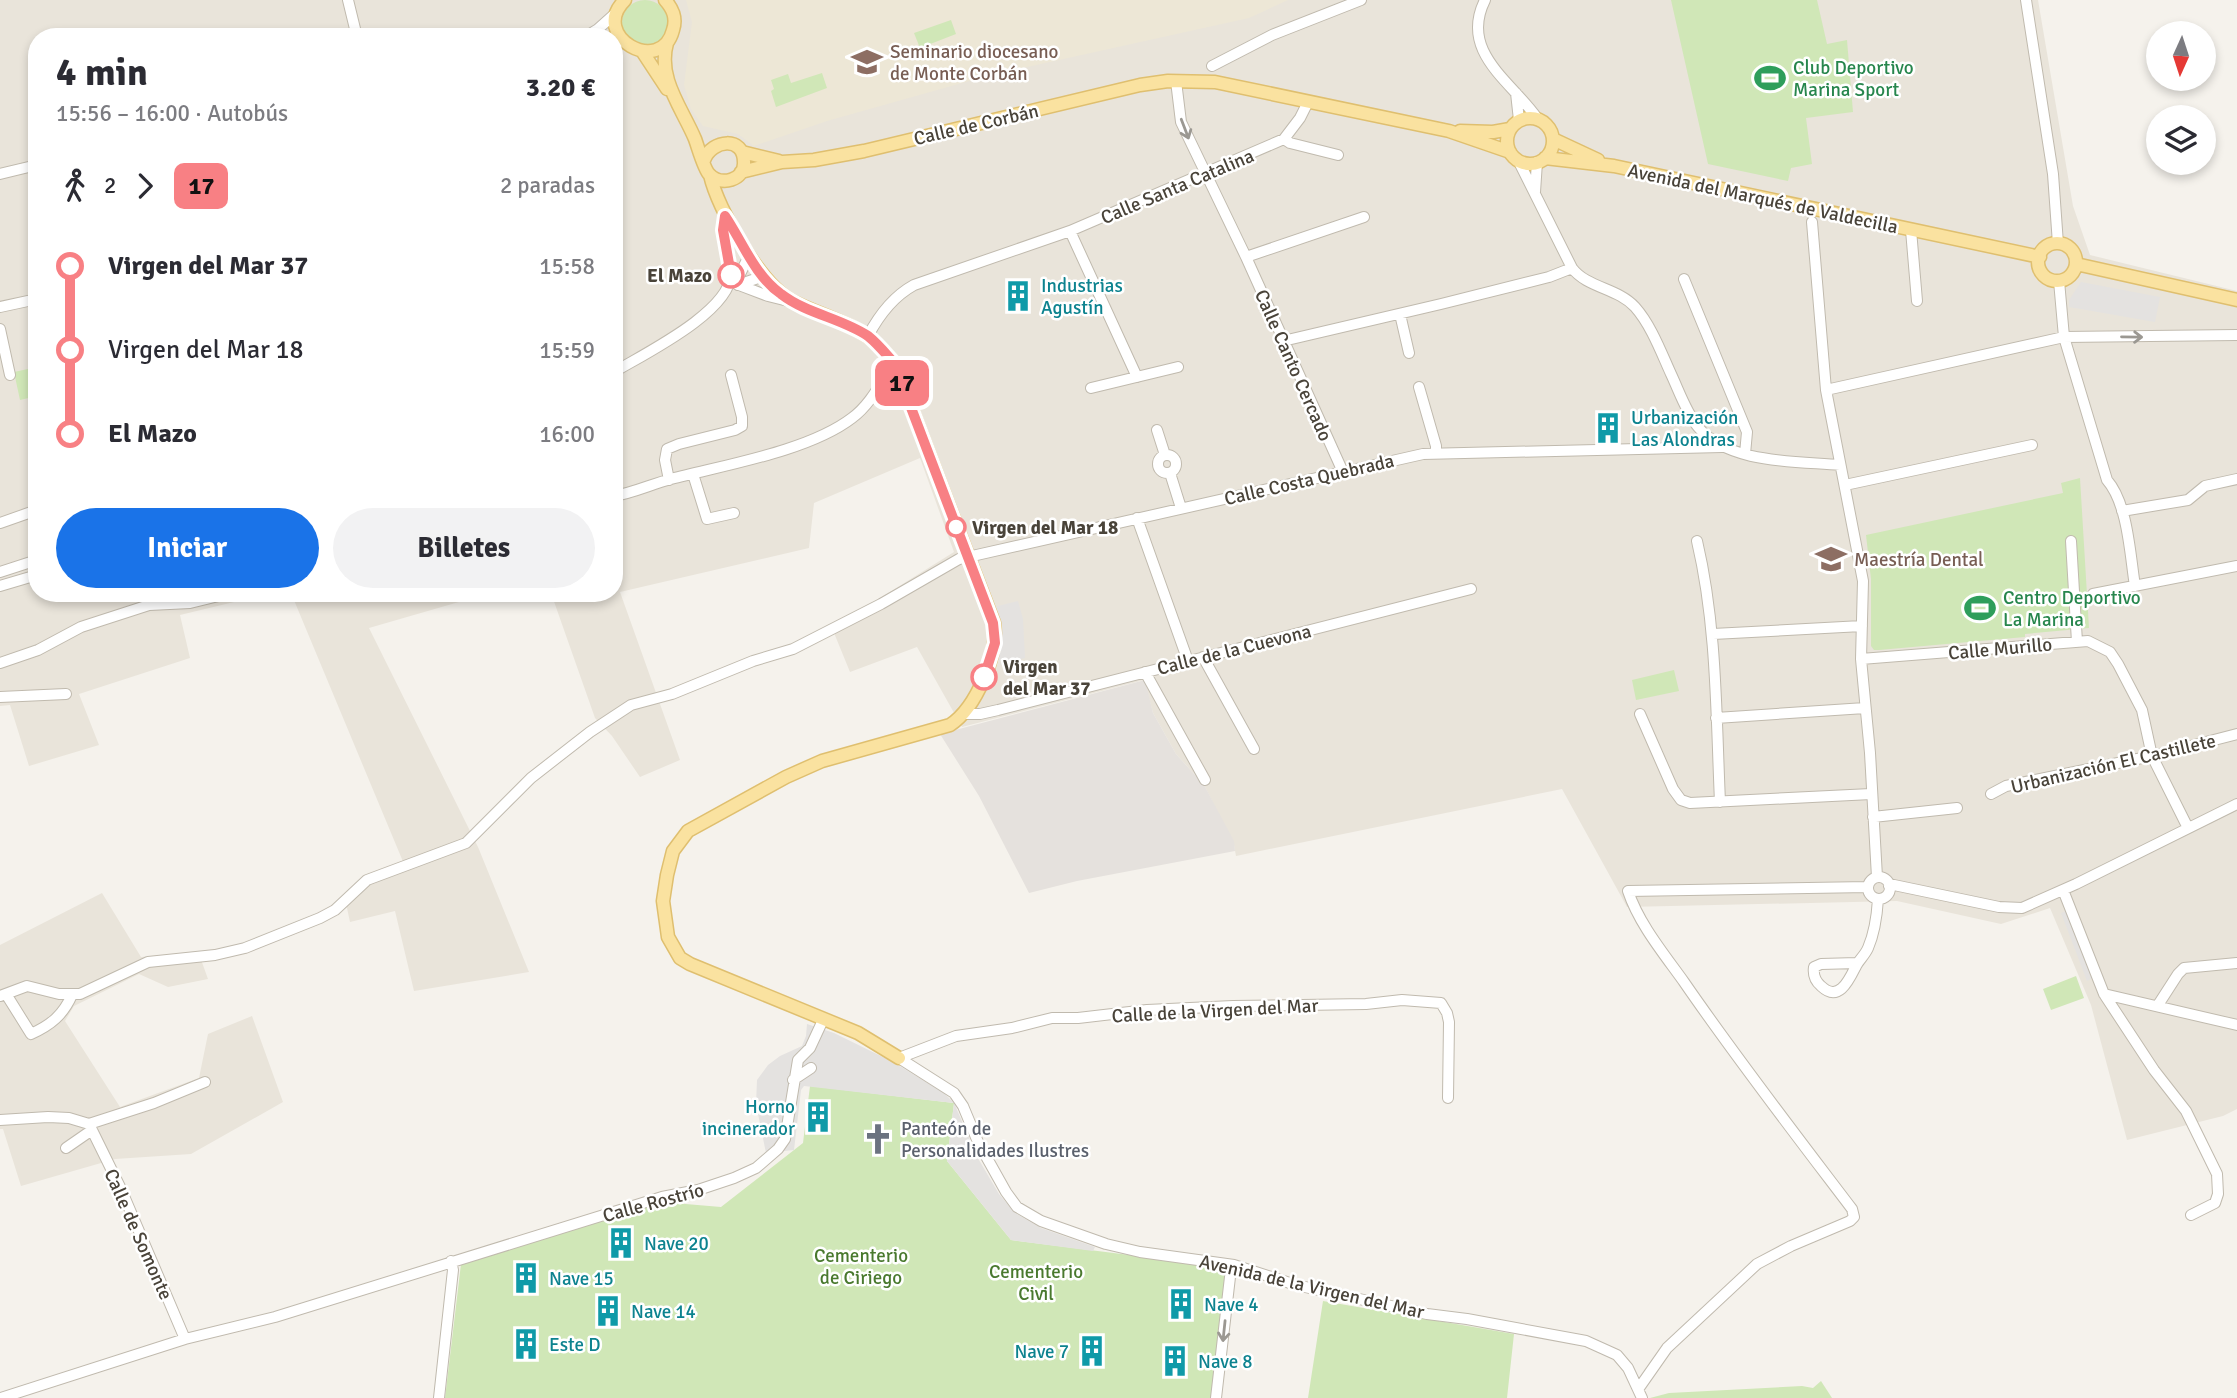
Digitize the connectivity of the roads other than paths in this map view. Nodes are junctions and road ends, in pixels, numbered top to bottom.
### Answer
1 (348, 0) edge
2 (625, 0) edge
3 (665, 0) edge
4 (1361, 0) edge
5 (2026, 0) edge
6 (1484, 1) edge
7 (617, 12) junction
8 (355, 28) edge
9 (599, 28) edge
10 (616, 28) edge
11 (623, 43) edge
12 (667, 43) junction
13 (642, 51) junction
14 (1212, 66) dead end
15 (1172, 81) junction
16 (1516, 92) junction
17 (673, 96) junction
18 (1308, 102) junction
19 (1537, 118) junction
20 (1515, 125) junction
21 (691, 130) junction
22 (1449, 131) junction
23 (1284, 139) junction
24 (1553, 139) junction
25 (718, 144) junction
26 (742, 152) junction
27 (1338, 155) dead end
28 (1514, 156) junction
29 (704, 160) junction
30 (1541, 160) junction
31 (782, 162) junction
32 (1615, 166) junction
33 (28, 167) edge
34 (0, 174) edge
35 (1205, 174) junction
36 (710, 175) junction
37 (736, 176) junction
38 (1535, 193) junction
39 (724, 212) junction
40 (1364, 217) dead end
41 (1812, 222) dead end
42 (1911, 230) junction
43 (1070, 231) junction
44 (2058, 244) junction
45 (749, 256) junction
46 (1246, 257) junction
47 (2040, 257) junction
48 (2076, 264) junction
49 (1572, 268) junction
50 (764, 276) junction
51 (1684, 279) dead end
52 (2059, 281) junction
53 (739, 285) junction
54 (723, 295) junction
55 (2237, 300) edge
56 (28, 301) edge
57 (793, 302) junction
58 (1917, 302) dead end
59 (0, 307) edge
60 (1400, 314) junction
61 (0, 328) edge
62 (2237, 335) edge
63 (868, 336) junction
64 (2064, 337) junction
65 (1283, 341) junction
66 (1409, 353) dead end
67 (894, 363) junction
68 (623, 367) edge
69 (1178, 368) dead end
70 (731, 374) dead end
71 (10, 375) dead end
72 (1137, 377) junction
73 (1091, 387) dead end
74 (1419, 387) dead end
75 (1826, 390) junction
76 (1698, 427) junction
77 (1157, 430) dead end
78 (2032, 445) dead end
79 (1685, 446) junction
80 (1722, 447) junction
81 (1436, 453) junction
82 (1745, 454) junction
83 (1840, 465) junction
84 (1343, 472) junction
85 (692, 474) junction
86 (2237, 479) edge
87 (669, 480) junction
88 (1845, 485) junction
89 (623, 493) edge
90 (1181, 508) junction
91 (2122, 511) junction
92 (28, 513) edge
93 (734, 513) dead end
94 (1137, 518) junction
95 (0, 523) edge
96 (1697, 541) dead end
97 (2071, 541) dead end
98 (968, 556) junction
99 (28, 563) edge
100 (2237, 566) edge
101 (0, 572) edge
102 (28, 578) edge
103 (0, 586) edge
104 (2135, 586) junction
105 (1471, 589) dead end
106 (2093, 594) dead end
107 (154, 602) edge
108 (194, 602) edge
109 (149, 605) junction
110 (1862, 626) junction
111 (1713, 635) junction
112 (2077, 642) junction
113 (1203, 657) junction
114 (1861, 659) junction
115 (1188, 661) junction
116 (0, 663) edge
117 (1145, 672) junction
118 (975, 693) junction
119 (66, 694) dead end
120 (0, 697) edge
121 (1865, 708) junction
122 (998, 710) junction
123 (963, 714) junction
124 (1640, 714) dead end
125 (1716, 718) junction
126 (2237, 734) edge
127 (1254, 748) dead end
128 (2152, 756) junction
129 (1205, 780) dead end
130 (1871, 794) junction
131 (1991, 794) dead end
132 (1720, 802) junction
133 (2237, 804) edge
134 (1957, 808) dead end
135 (1873, 817) junction
136 (2188, 828) junction
137 (1877, 877) junction
138 (1889, 886) junction
139 (1868, 887) junction
140 (2063, 890) junction
141 (1878, 899) junction
142 (1857, 963) dead end
143 (2237, 963) edge
144 (2104, 994) junction
145 (3, 995) edge
146 (72, 995) junction
147 (2158, 1005) junction
148 (823, 1020) junction
149 (2237, 1025) edge
150 (899, 1058) junction
151 (811, 1068) dead end
152 (793, 1080) junction
153 (205, 1082) dead end
154 (1448, 1098) dead end
155 (0, 1120) edge
156 (90, 1127) junction
157 (66, 1148) dead end
158 (2190, 1215) dead end
159 (452, 1261) junction
160 (1234, 1265) junction
161 (185, 1339) junction
162 (1640, 1393) edge
163 (1, 1398) edge
164 (439, 1398) edge
165 (1216, 1398) edge

1 - 8 street
2 - 7 main road
3 - 12 main road
4 - 14 street
5 - 44 street
6 - 16 street
7 - 9 street
7 - 10 main road
11 - 13 main road
12 - 13 main road
12 - 17 main road
13 - 17 main road
15 - 18 main road
15 - 31 main road, Calle de Corbán
15 -> 35 street, Calle Canto Cercado
16 - 19 street
16 - 20 street
17 - 21 main road
18 - 22 main road
18 - 23 street
19 - 20 main road
19 - 24 main road
20 - 22 main road
20 - 28 main road
21 - 25 main road
21 - 29 main road
22 - 28 main road
23 - 27 street
23 - 35 street, Calle Santa Catalina
24 - 30 main road
24 - 32 main road, Avenida del Marqués de Valdecilla
25 - 26 main road
25 - 29 main road
26 - 31 main road, Calle de Corbán
26 - 37 main road
28 - 30 main road
28 - 38 street
29 - 36 main road
30 - 32 main road, Avenida del Marqués de Valdecilla
30 - 38 street
31 - 37 main road, Calle de Corbán
32 - 42 main road, Avenida del Marqués de Valdecilla
33 - 34 street
35 - 43 street, Calle Santa Catalina
35 - 46 street, Calle Canto Cercado
36 - 37 main road
36 - 39 main road
37 - 39 main road
38 - 49 street
39 - 45 main road
39 - 54 street
40 - 46 street
41 - 75 street
42 - 47 main road, Avenida del Marqués de Valdecilla
42 - 58 street, Avenida del Marqués de Valdecilla
43 - 63 street, Calle Santa Catalina
43 - 72 street
44 - 47 main road
44 - 48 main road
45 - 50 main road
45 - 53 street
46 - 65 street, Calle Canto Cercado
47 - 52 main road
48 - 52 main road
48 - 55 main road
49 - 60 street
49 - 76 street
50 - 53 street
50 - 57 main road
51 - 82 street
52 - 64 street
53 - 54 street
53 - 57 street
54 - 68 street
56 - 59 street
57 - 63 main road
60 - 65 street
60 - 66 street
61 - 71 street
64 -> 62 street
63 - 67 main road
64 - 75 street
64 - 91 street
65 - 84 street, Calle Canto Cercado
67 - 85 street
67 - 98 main road
69 - 72 street
70 - 87 street
72 - 73 street
74 - 81 street
75 - 83 street
76 - 79 street
76 - 80 street
77 - 90 street
78 - 88 street
79 - 80 street
79 - 81 street, Calle Costa Quebrada
80 - 82 street
81 - 84 street, Calle Costa Quebrada
82 - 83 street
83 - 88 street
84 - 90 street, Calle Costa Quebrada
85 - 87 street
85 - 93 street
86 - 91 street
87 - 89 street
88 - 110 street
90 - 94 street, Calle Costa Quebrada
91 - 104 street
92 - 95 street
94 - 98 street, Calle Costa Quebrada
94 - 115 street
96 - 111 street
97 - 112 street
98 - 118 main road
98 - 146 street
99 - 101 street
100 - 104 street
102 - 103 street
104 - 106 street
105 - 113 street, Calle de la Cuevona
107 - 109 street
108 - 109 street
109 - 116 street
110 - 111 street
110 - 114 street
111 - 125 street
112 - 114 street, Calle Murillo
112 - 128 street, Calle Murillo
113 - 115 street, Calle de la Cuevona
113 - 127 street
114 - 121 street
115 - 117 street, Calle de la Cuevona
117 - 122 street, Calle de la Cuevona
117 - 129 street
118 - 122 street
118 - 123 main road
119 - 120 street
121 - 125 street
121 - 130 street
122 - 123 street, Calle de la Cuevona
123 - 148 main road, Avenida de la Virgen del Mar
124 - 132 street
125 - 132 street
126 - 128 street, Urbanización El Castillete
128 - 131 street, Urbanización El Castillete
128 - 136 street, Calle Murillo
130 - 132 street
130 - 135 street
133 - 136 street
134 - 135 street
135 - 137 street
136 - 140 street
137 - 138 street
137 - 139 street
138 - 140 street
138 - 141 street
139 - 141 street
139 - 162 street
140 - 144 street
141 - 142 street
143 - 147 street
144 - 147 street
144 - 158 street
145 - 146 street
145 - 146 street
147 - 149 street
148 - 150 main road, Avenida de la Virgen del Mar
148 - 152 street, Calle Rostrío
150 - 154 street, Calle de la Virgen del Mar
150 - 160 street, Avenida de la Virgen del Mar
151 - 152 street
152 - 159 street, Calle Rostrío
153 - 156 street
155 - 156 street
156 - 157 street
156 - 161 street, Calle de Somonte
159 - 161 street, Calle Rostrío
159 - 164 street
160 - 162 street, Avenida de la Virgen del Mar
160 -> 165 street
161 - 163 street

